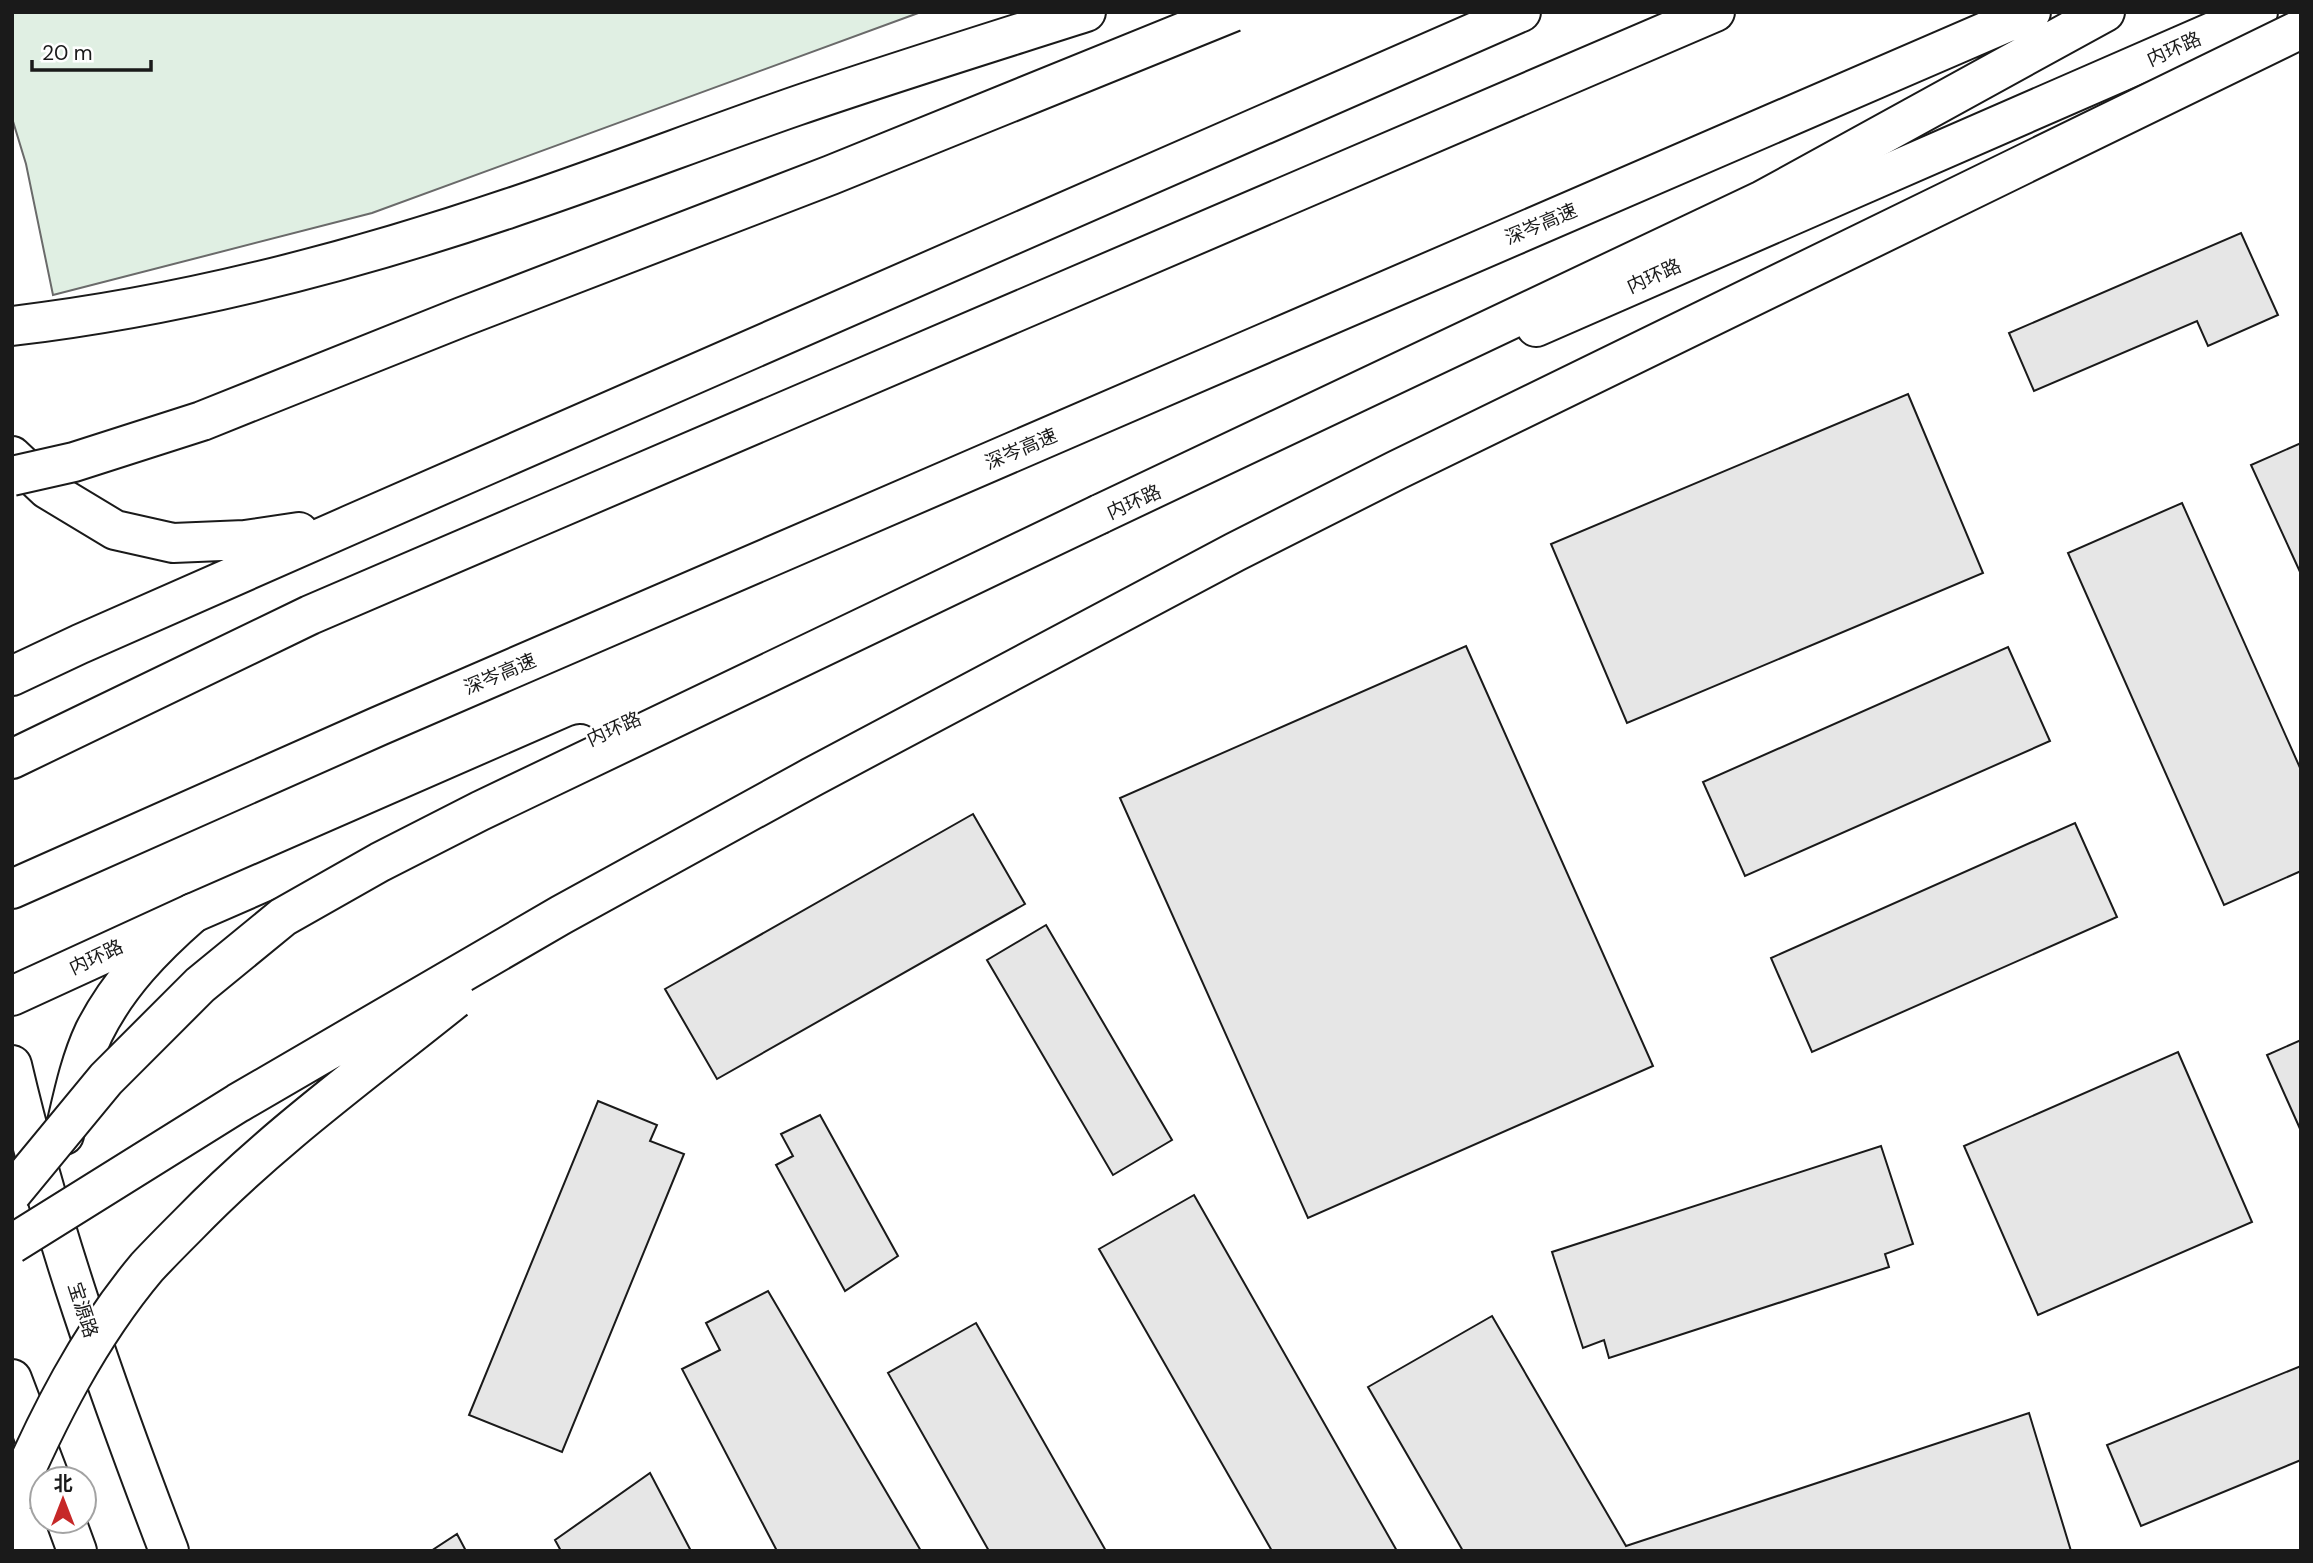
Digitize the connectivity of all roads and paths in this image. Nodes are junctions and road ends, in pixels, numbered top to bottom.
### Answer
1 (1086, 12) edge
2 (1233, 12) edge
3 (1521, 12) edge
4 (1715, 12) edge
5 (2031, 12) edge
6 (2105, 12) edge
7 (2258, 12) edge
8 (2301, 29) edge
9 (12, 326) edge
10 (12, 456) edge
11 (12, 476) edge
12 (350, 524) junction
13 (12, 676) edge
14 (12, 759) edge
15 (12, 888) edge
16 (193, 913) junction
17 (561, 915) junction
18 (12, 996) edge
19 (12, 1065) edge
20 (12, 1193) edge
21 (55, 1224) junction
22 (12, 1244) edge
23 (12, 1379) edge
24 (45, 1465) edge
25 (12, 1501) edge
26 (169, 1551) edge

1 - 9 main road
2 - 11 main road, bridge
3 - 12 main road
4 - 14 main road
5 - 15 main road, 深岑高速
6 - 20 main road, bridge
7 - 16 main road, 内环路
8 - 17 main road, bridge
10 - 12 main road
12 - 13 main road
16 - 18 main road, 内环路
16 - 21 main road
17 - 22 main road, bridge
17 - 25 main road, bridge
19 - 21 main road, 宝源路
21 - 26 main road, 宝源路
23 - 24 main road

